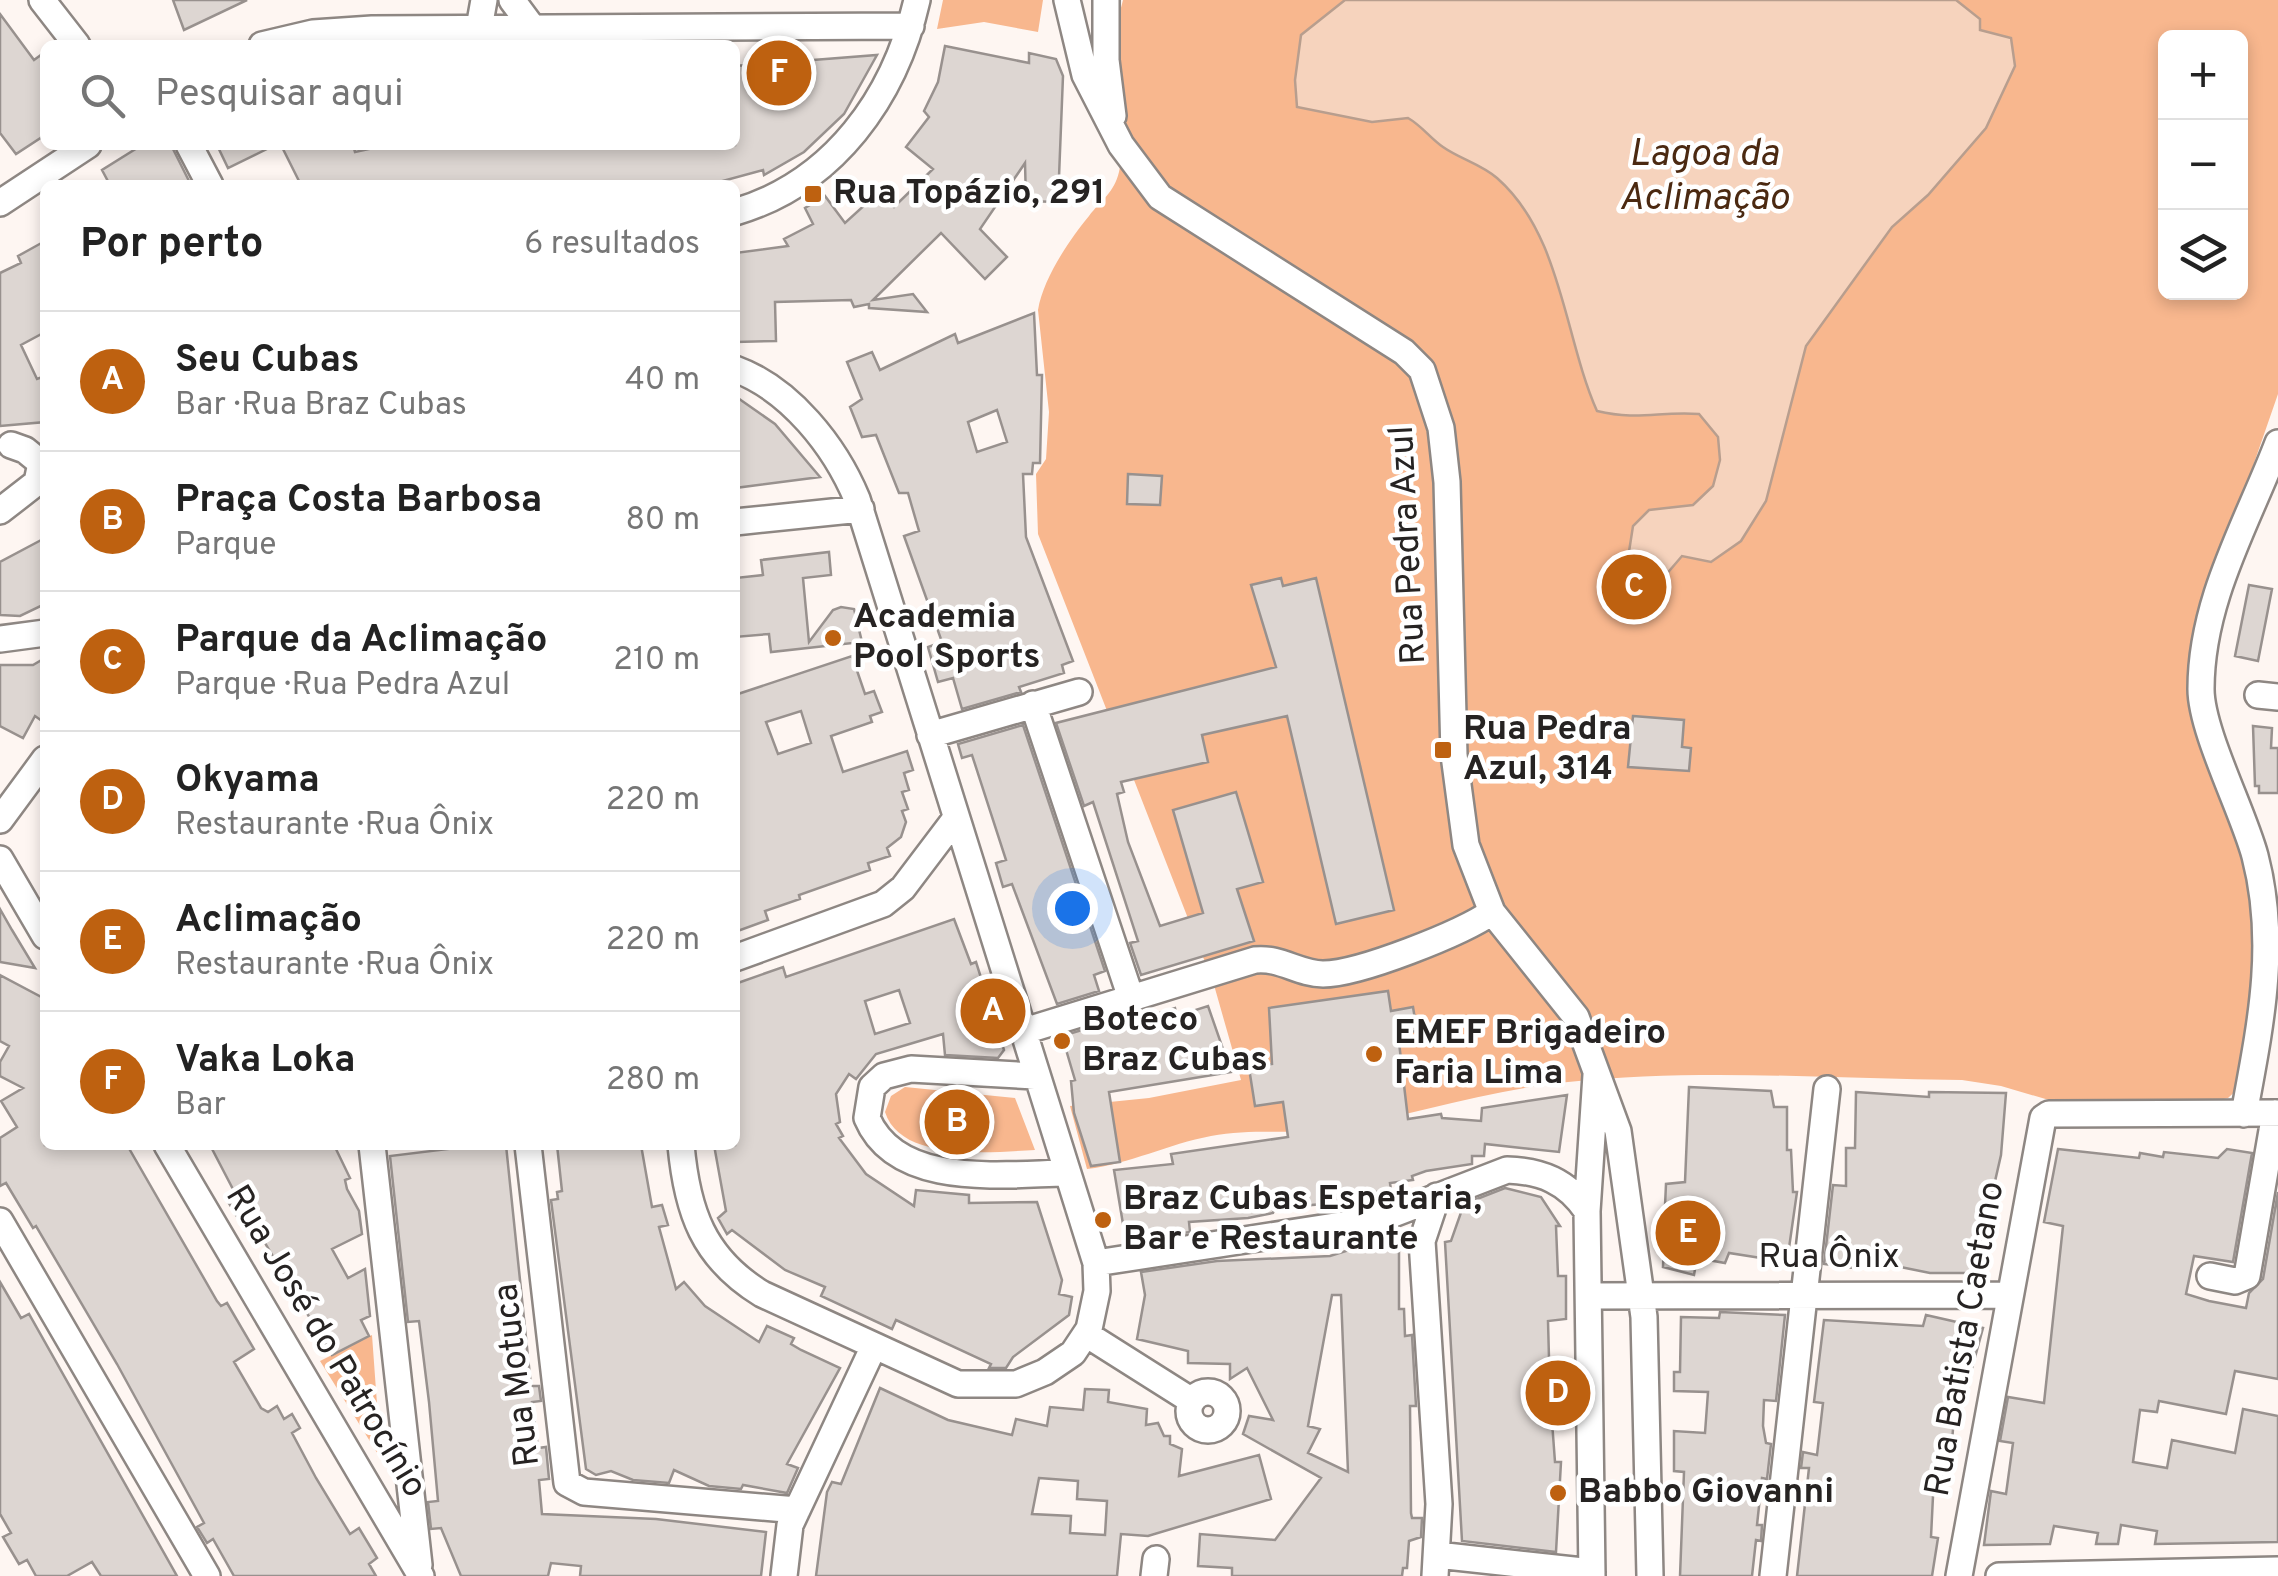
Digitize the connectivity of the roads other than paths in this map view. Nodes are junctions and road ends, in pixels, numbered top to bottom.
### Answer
1 (42, 0) edge
2 (484, 0) edge
3 (512, 0) edge
4 (1067, 0) edge
5 (1106, 0) edge
6 (914, 13) edge
7 (532, 27) junction
8 (479, 28) junction
9 (73, 40) edge
10 (290, 40) edge
11 (1114, 131) junction
12 (80, 150) edge
13 (192, 150) edge
14 (207, 180) edge
15 (0, 202) edge
16 (740, 210) edge
17 (740, 372) edge
18 (40, 443) edge
19 (2278, 443) edge
20 (6, 446) edge
21 (40, 463) edge
22 (40, 480) edge
23 (861, 509) junction
24 (0, 511) edge
25 (740, 521) edge
26 (40, 634) edge
27 (0, 639) edge
28 (1079, 692) dead end
29 (1034, 704) junction
30 (930, 735) junction
31 (40, 766) edge
32 (956, 818) junction
33 (0, 820) edge
34 (0, 859) edge
35 (1492, 912) junction
36 (40, 927) edge
37 (740, 956) edge
38 (1131, 998) junction
39 (1021, 1032) junction
40 (1596, 1075) junction
41 (1035, 1076) junction
42 (1827, 1089) dead end
43 (2277, 1113) edge
44 (2244, 1114) junction
45 (171, 1150) edge
46 (373, 1150) edge
47 (529, 1150) edge
48 (682, 1150) edge
49 (1066, 1174) junction
50 (1437, 1196) junction
51 (1586, 1211) junction
52 (0, 1221) edge
53 (1096, 1264) junction
54 (2210, 1276) dead end
55 (1641, 1293) junction
56 (1803, 1293) junction
57 (2008, 1295) junction
58 (1588, 1296) junction
59 (1086, 1334) junction
60 (874, 1346) junction
61 (1192, 1401) dead end
62 (403, 1433) junction
63 (374, 1494) junction
64 (797, 1510) junction
65 (1436, 1566) edge
66 (2278, 1570) edge
67 (1592, 1574) edge
68 (420, 1575) edge
69 (207, 1576) edge
70 (784, 1576) edge
71 (1650, 1576) edge
72 (1773, 1576) edge
73 (1958, 1576) edge
74 (2000, 1576) edge

1 - 9 street
2 - 8 street
3 - 7 street
4 - 11 street, Rua Pedra Azul
5 - 11 street, Rua Pedra Azul
6 - 7 street
6 - 16 street
7 - 8 street
8 - 10 street
11 - 35 street, Rua Pedra Azul
12 - 15 street
13 - 14 street
17 - 23 street
18 - 20 street
19 - 44 street
20 - 21 street
22 - 24 street
23 - 25 street
23 - 30 street
26 - 27 street
28 - 29 street
29 - 30 street
29 - 38 street
30 - 32 street
31 - 33 street
32 - 37 street
32 - 39 street
34 - 36 street
35 - 38 street
35 - 40 street, Rua Pedra Azul
38 - 39 street
39 - 41 street
40 - 51 street
40 - 55 street, Rua Pedra Azul
41 - 49 street
41 - 49 street
42 - 56 street
43 - 44 street
43 - 54 street
44 - 57 street, Rua Batista Caetano
45 - 63 street, Rua José do Patrocínio
46 - 62 street
47 - 64 street, Rua Motuca
48 - 60 street
49 - 53 street
50 - 51 street
50 - 53 street
50 - 65 street
51 - 58 street
52 - 69 street
53 - 59 street
55 - 56 street, Rua Ônix
55 - 58 street, Rua Ônix
55 - 71 street, Rua Pedra Azul
56 - 57 street, Rua Ônix
56 - 72 street
57 - 73 street, Rua Batista Caetano
58 - 67 street
59 - 60 street
59 - 61 street
60 - 64 street
62 - 63 street
62 - 68 street
63 - 68 street, Rua José do Patrocínio
64 - 70 street
65 - 67 street
66 - 74 street

